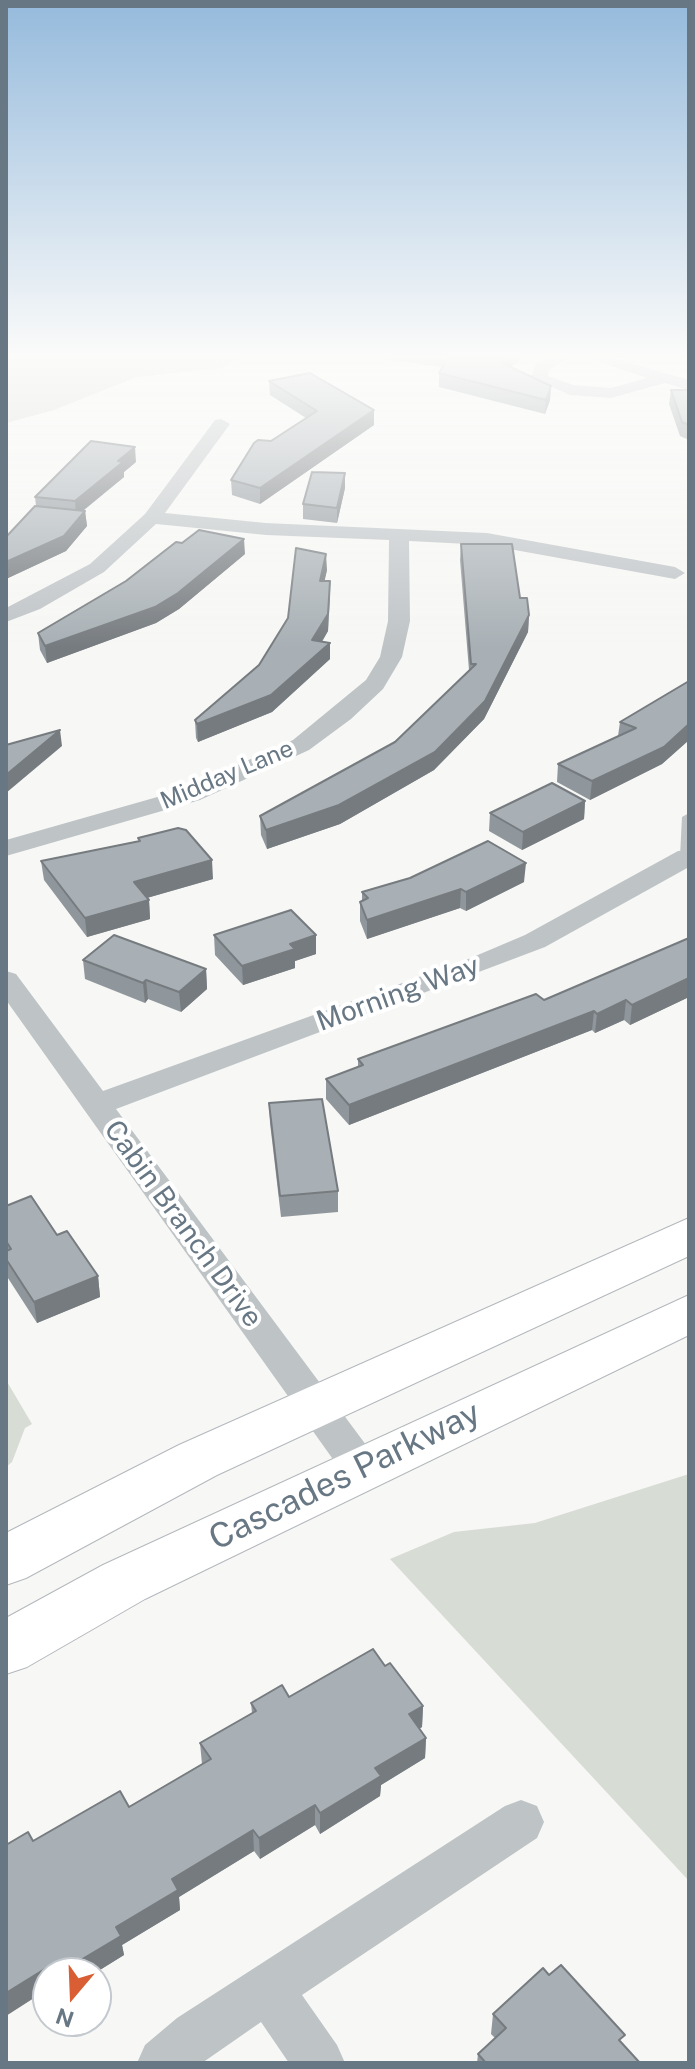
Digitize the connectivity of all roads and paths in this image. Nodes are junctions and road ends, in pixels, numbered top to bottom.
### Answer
1 (199, 455) edge
2 (152, 518) junction
3 (399, 535) junction
4 (675, 573) dead end
5 (6, 616) edge
6 (689, 817) edge
7 (6, 848) edge
8 (687, 857) edge
9 (6, 980) edge
10 (96, 1105) junction
11 (689, 1235) edge
12 (689, 1313) edge
13 (315, 1406) junction
14 (361, 1468) junction
15 (6, 1561) edge
16 (6, 1648) edge
17 (521, 1822) dead end
18 (267, 1987) junction
19 (163, 2063) edge
20 (319, 2063) edge

1 - 2 street
2 - 3 street
2 - 5 street
3 - 4 street
3 - 7 street, Midday Lane
6 - 8 lane
8 - 10 street, Morning Way
9 - 10 street, Cabin Branch Drive
10 - 13 street, Cabin Branch Drive
11 - 13 main road
12 - 14 main road, Cascades Parkway
13 - 14 street, Cabin Branch Drive
13 - 15 main road
14 - 16 main road, Cascades Parkway
17 - 18 street
18 - 19 street
18 - 20 street

